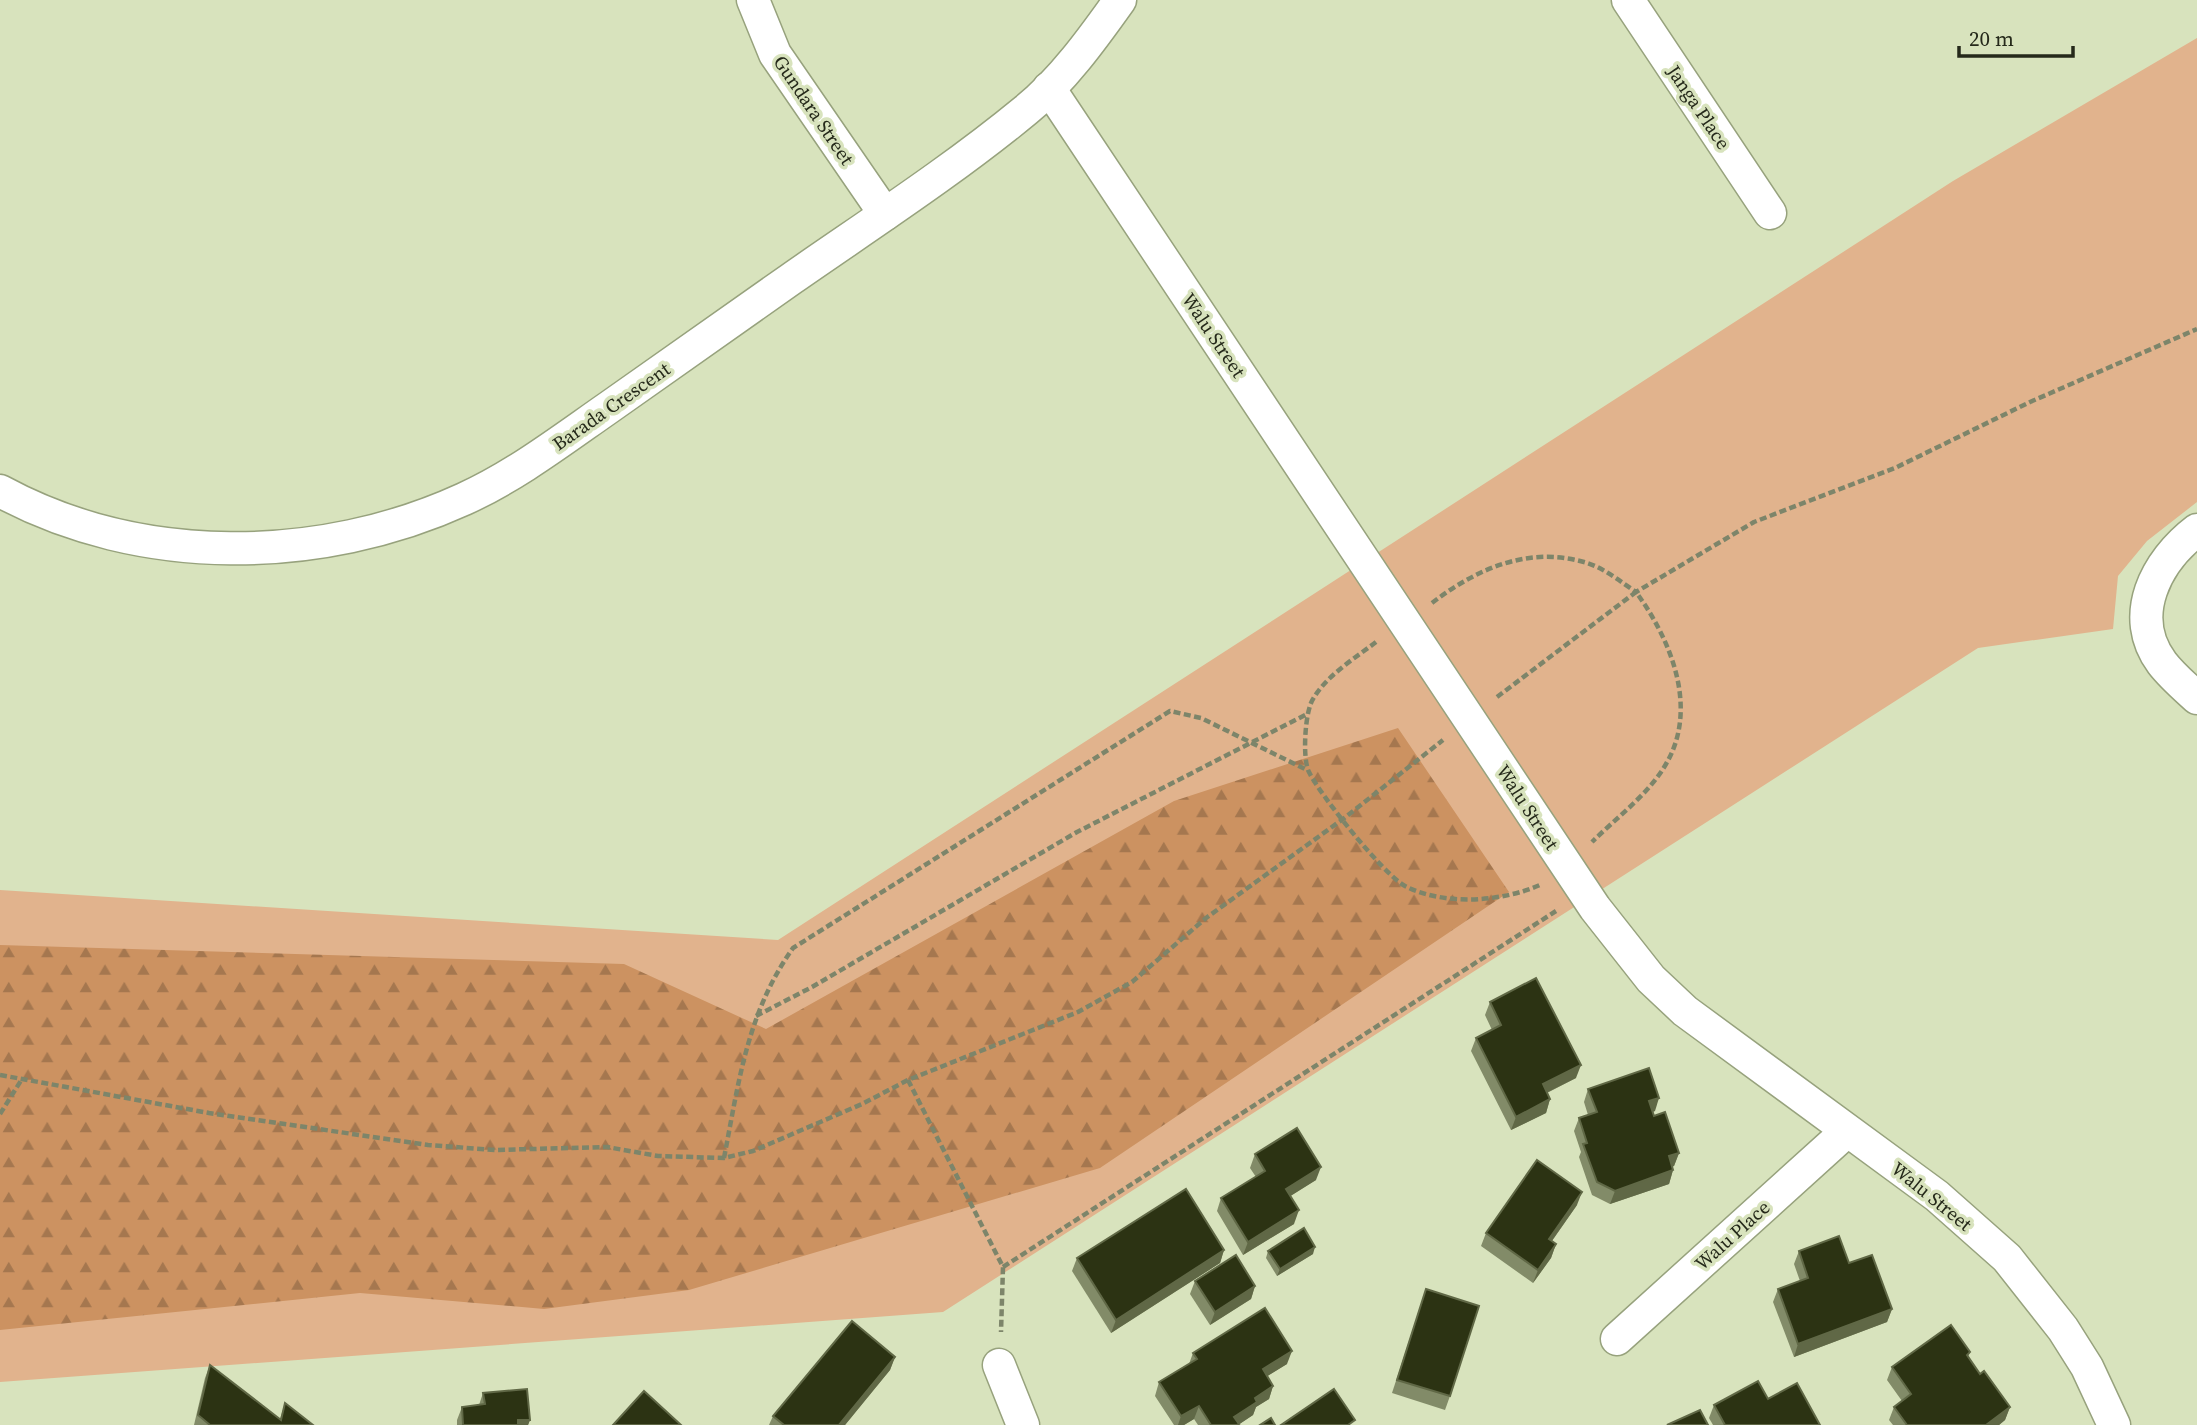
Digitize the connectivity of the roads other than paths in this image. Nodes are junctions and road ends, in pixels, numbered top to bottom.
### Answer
1 (753, 0) edge
2 (1119, 0) edge
3 (1628, 0) edge
4 (1049, 88) junction
5 (1770, 213) dead end
6 (884, 214) junction
7 (0, 491) edge
8 (2197, 530) edge
9 (2197, 698) edge
10 (1847, 1131) junction
11 (1617, 1339) dead end
12 (999, 1365) road end
13 (1023, 1425) edge
14 (2113, 1425) edge

1 - 6 street, Gundara Street
2 - 4 street, Barada Crescent
3 - 5 street, Janga Place
4 - 6 street, Barada Crescent
4 - 10 street, Walu Street
6 - 7 street, Barada Crescent
8 - 9 street
10 - 11 street, Walu Place
10 - 14 street, Walu Street
12 - 13 street

